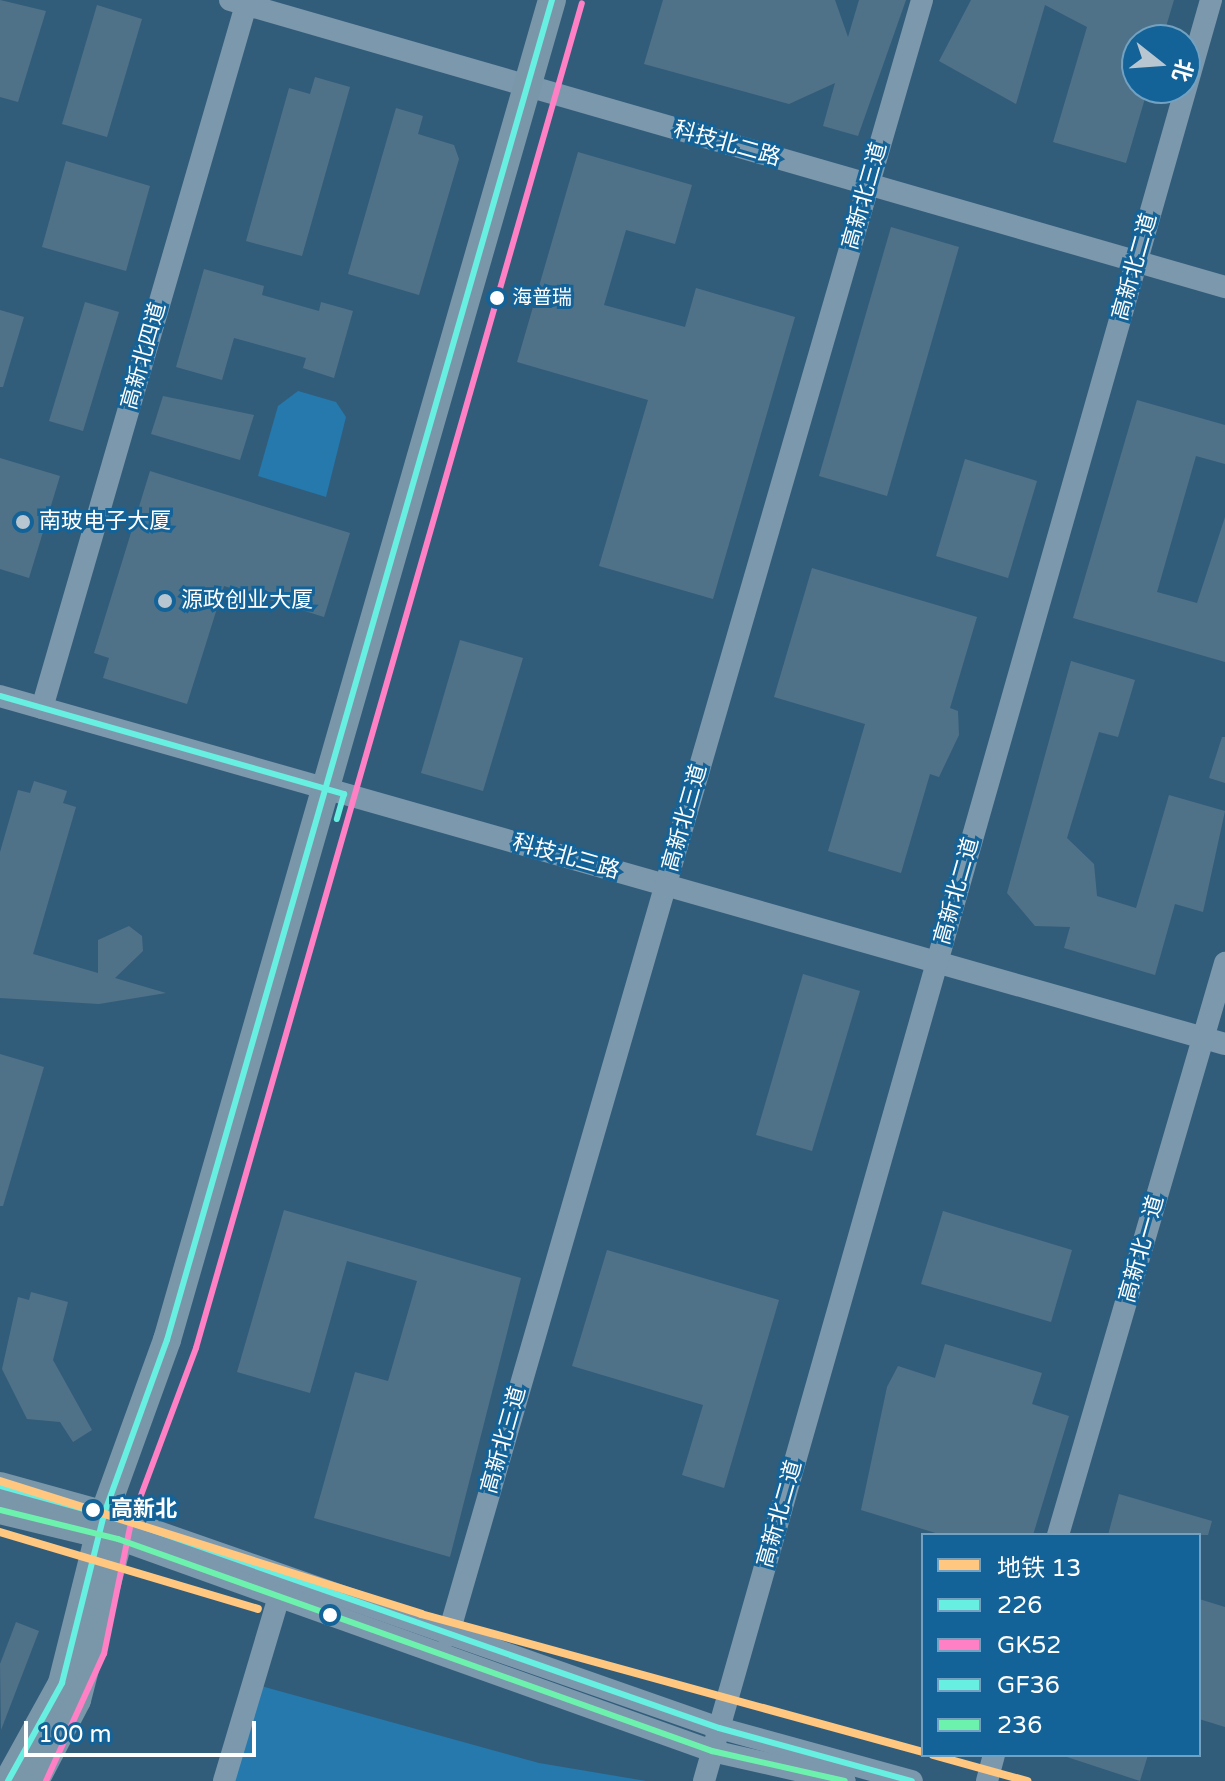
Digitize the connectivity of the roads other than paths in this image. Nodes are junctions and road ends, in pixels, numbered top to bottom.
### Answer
1 (552, 0) edge
2 (572, 0) edge
3 (922, 0) edge
4 (1211, 0) edge
5 (238, 2) edge
6 (536, 89) junction
7 (868, 185) junction
8 (1136, 262) junction
9 (1225, 287) edge
10 (0, 696) edge
11 (42, 708) junction
12 (334, 791) junction
13 (665, 885) junction
14 (937, 962) junction
15 (1225, 963) edge
16 (1214, 1041) edge
17 (0, 1486) edge
18 (0, 1510) edge
19 (111, 1527) junction
20 (1059, 1533) edge
21 (279, 1596) junction
22 (448, 1636) junction
23 (719, 1728) junction
24 (712, 1751) junction
25 (993, 1757) edge
26 (8, 1781) edge
27 (35, 1781) edge
28 (224, 1781) edge
29 (704, 1781) edge
30 (845, 1781) edge
31 (912, 1781) edge
32 (987, 1781) edge

1 - 6 main road
2 - 6 main road
3 - 7 street, 高新北三道
4 - 8 street, 高新北二道
5 - 6 street, 科技北二路
5 - 11 street, 高新北四道
6 - 7 street, 科技北二路
6 - 12 main road
7 - 8 street, 科技北二路
7 - 13 street, 高新北三道
8 - 9 street, 科技北二路
8 - 14 street, 高新北二道
10 - 11 street, 科技北三路
11 - 12 street, 科技北三路
12 - 13 street, 科技北三路
12 - 19 main road
13 - 14 street, 科技北三路
13 - 22 street, 高新北三道
14 - 16 street, 科技北三路
14 - 23 street, 高新北二道
15 - 16 street, 高新北一道
16 - 20 street, 高新北一道
17 - 19 main road
18 - 19 main road
19 - 21 street
19 - 22 street
19 - 26 main road
19 - 27 main road
21 - 24 street
21 - 28 street
22 - 23 street
23 - 24 street, 高新北二道
23 - 31 street
24 - 29 street, 高新北二道
24 - 30 street
25 - 32 street

